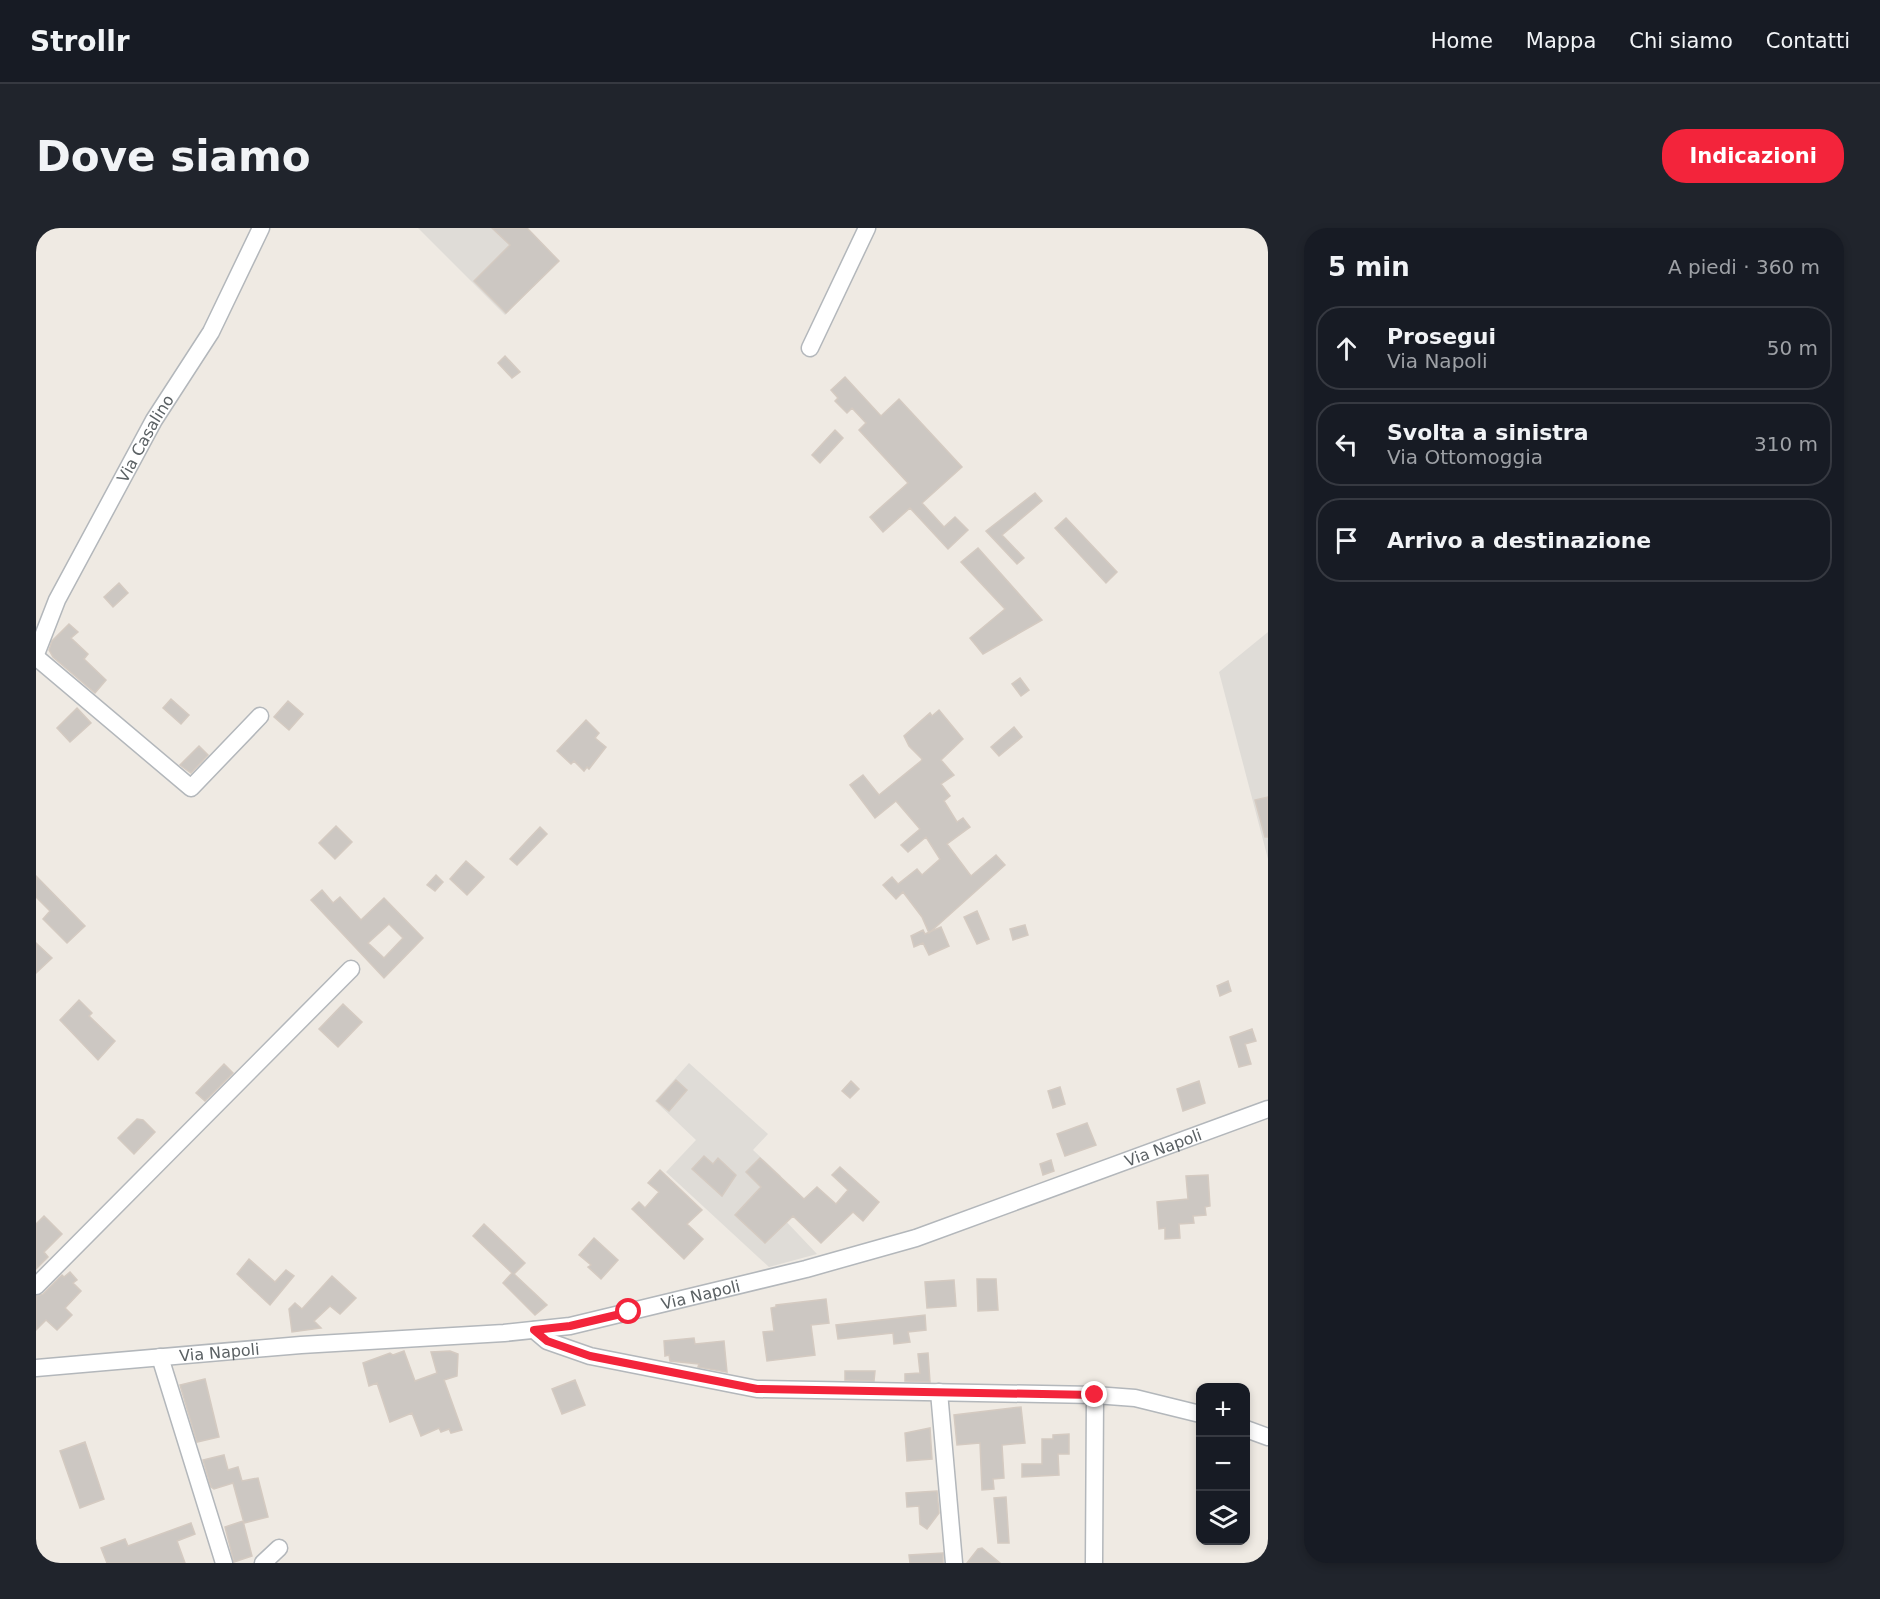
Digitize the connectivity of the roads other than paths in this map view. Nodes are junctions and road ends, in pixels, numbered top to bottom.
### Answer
1 (261, 228) edge
2 (867, 228) edge
3 (810, 348) dead end
4 (36, 656) edge
5 (260, 716) dead end
6 (351, 969) dead end
7 (1268, 1109) edge
8 (36, 1286) edge
9 (534, 1330) junction
10 (160, 1357) junction
11 (36, 1368) edge
12 (939, 1392) junction
13 (1095, 1395) junction
14 (1196, 1413) edge
15 (1250, 1431) edge
16 (1268, 1437) edge
17 (279, 1548) dead end
18 (224, 1563) edge
19 (263, 1563) edge
20 (954, 1563) edge
21 (1094, 1563) edge

1 - 4 street, Via Casalino
2 - 3 street
4 - 5 street
6 - 8 street
7 - 9 street, Via Napoli
9 - 10 street, Via Napoli
9 - 12 street
10 - 11 street, Via Napoli
10 - 18 street
12 - 13 street
12 - 20 street
13 - 14 street
13 - 21 street
15 - 16 street
17 - 19 street

